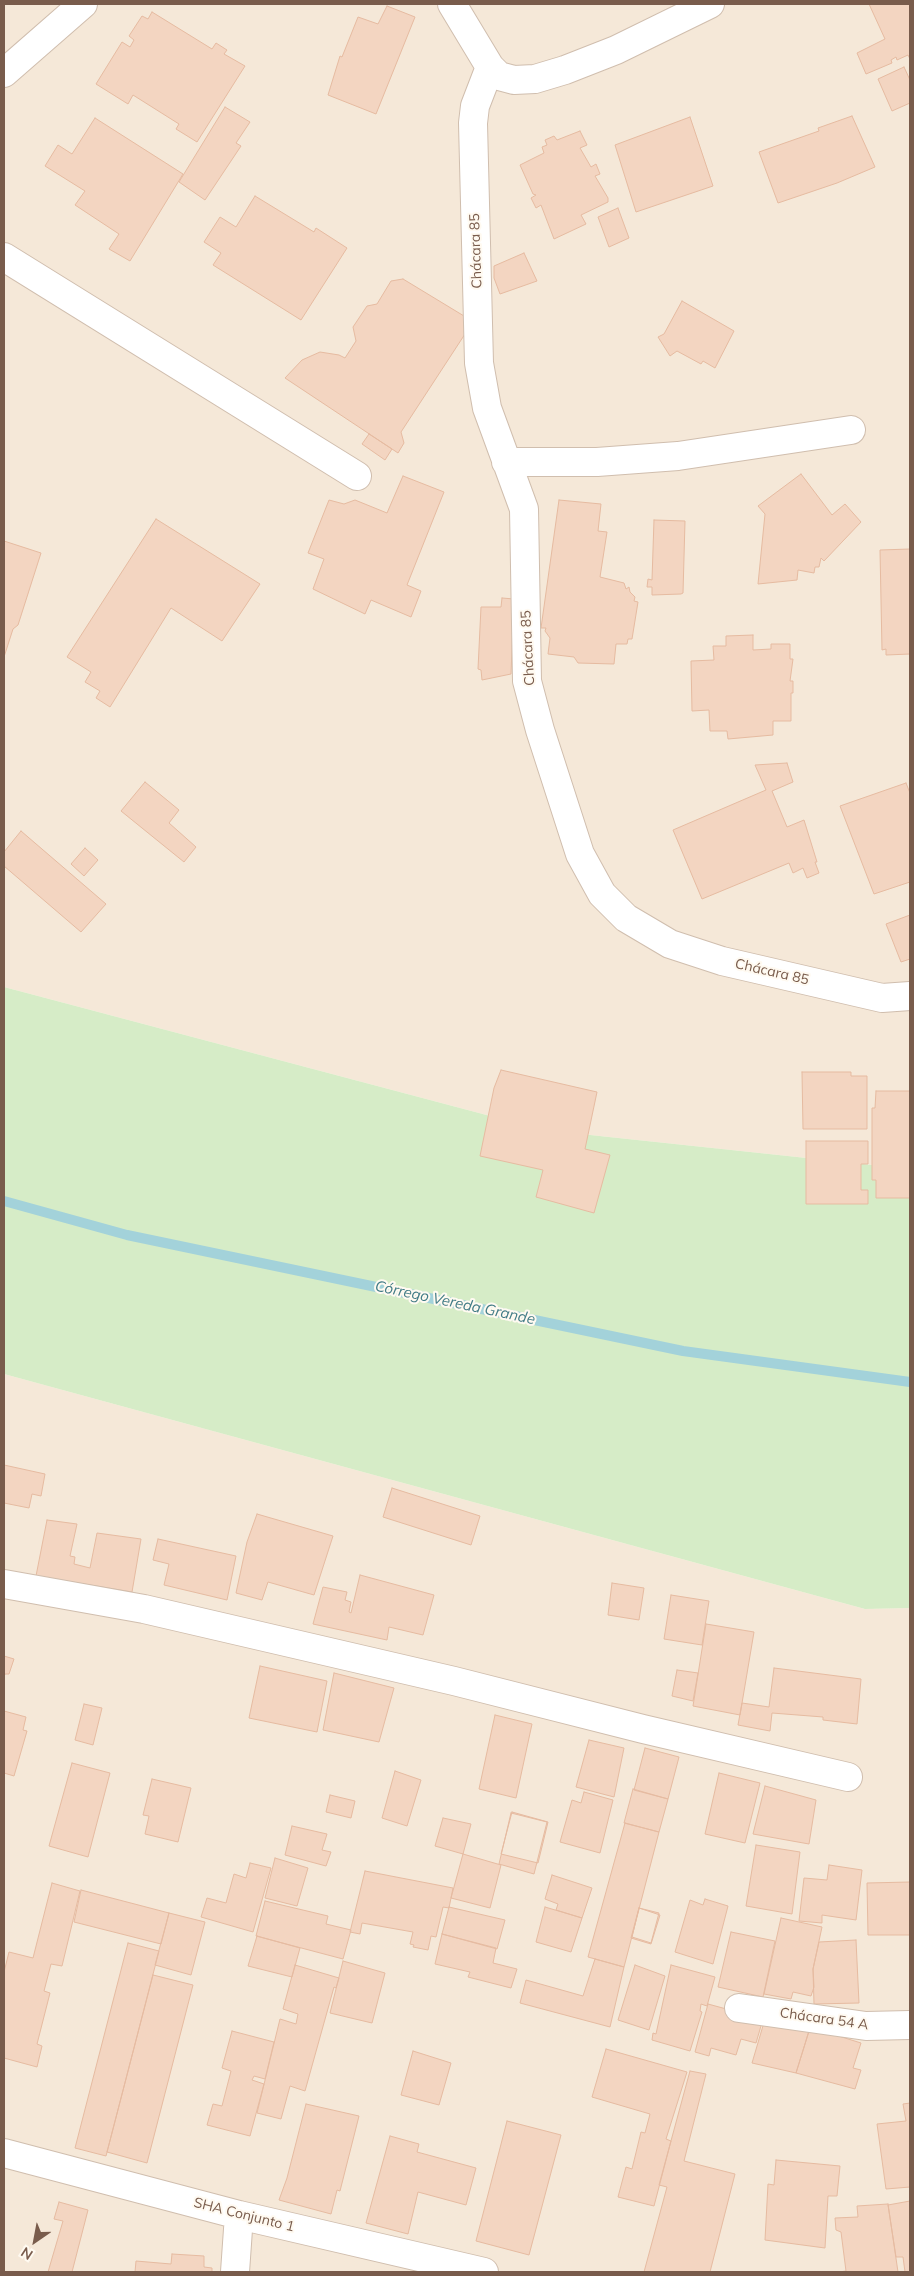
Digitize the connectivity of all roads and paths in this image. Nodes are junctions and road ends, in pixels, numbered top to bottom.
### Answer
1 (84, 4) edge
2 (452, 4) edge
3 (710, 4) edge
4 (490, 67) junction
5 (4, 73) edge
6 (4, 257) edge
7 (851, 430) dead end
8 (506, 462) junction
9 (356, 476) dead end
10 (910, 996) edge
11 (4, 1584) edge
12 (848, 1777) dead end
13 (739, 2008) dead end
14 (910, 2025) edge
15 (4, 2153) edge
16 (239, 2215) junction
17 (235, 2272) edge
18 (484, 2272) edge

1 - 5 street
2 - 4 street
3 - 4 street
4 - 8 street, Chácara 85
6 - 9 street
7 - 8 street
8 - 10 street, Chácara 85
11 - 12 street
13 - 14 street, Chácara 54 A
15 - 16 street, SHA Conjunto 1
16 - 17 street
16 - 18 street, SHA Conjunto 1

